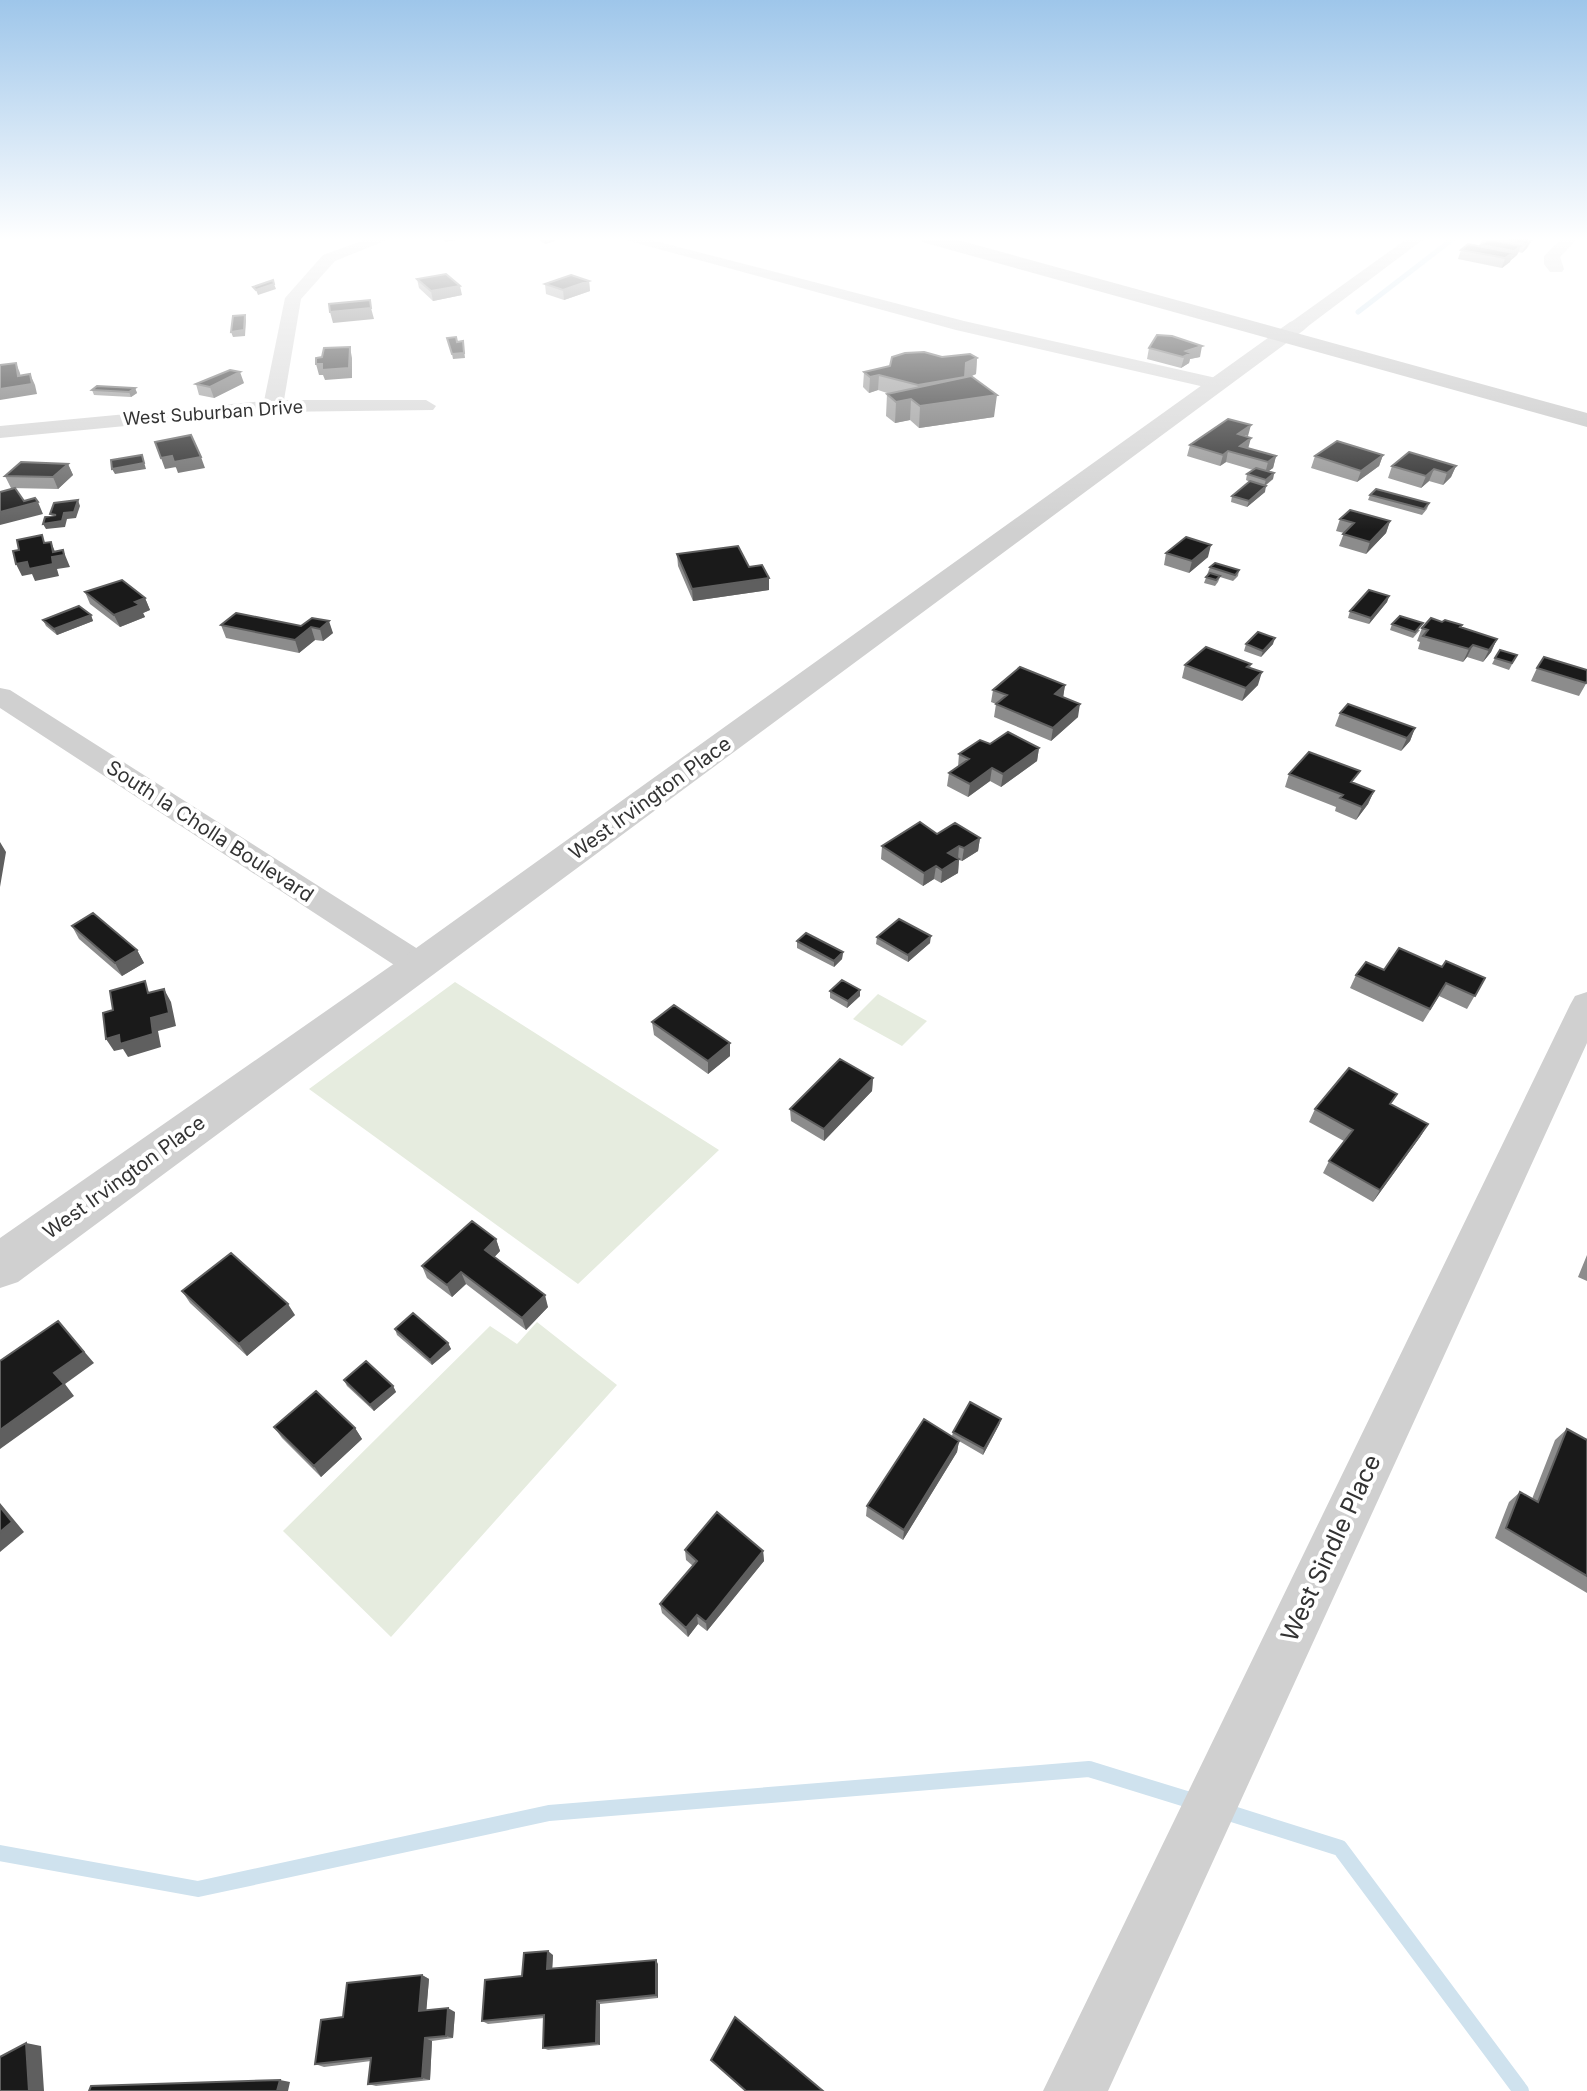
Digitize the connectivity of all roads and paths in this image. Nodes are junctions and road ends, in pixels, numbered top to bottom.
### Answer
1 (286, 336) edge
2 (1004, 336) edge
3 (1284, 336) edge
4 (1305, 336) edge
5 (1308, 336) edge
6 (1218, 384) junction
7 (1587, 405) edge
8 (273, 406) junction
9 (426, 406) dead end
10 (1587, 420) edge
11 (0, 432) edge
12 (0, 696) edge
13 (30, 715) junction
14 (0, 728) edge
15 (420, 966) junction
16 (1587, 1005) edge
17 (0, 1266) edge
18 (1075, 2091) edge

1 - 8 street
2 - 6 street
3 - 6 street, West Irvington Place
4 - 10 main road
5 - 7 main road
6 - 15 street, West Irvington Place
8 - 9 street, West Suburban Drive
8 - 11 street, West Suburban Drive
12 - 13 street, South la Cholla Boulevard
13 - 14 street
13 - 15 street, South la Cholla Boulevard
15 - 17 street, West Irvington Place
16 - 18 street, West Sindle Place

